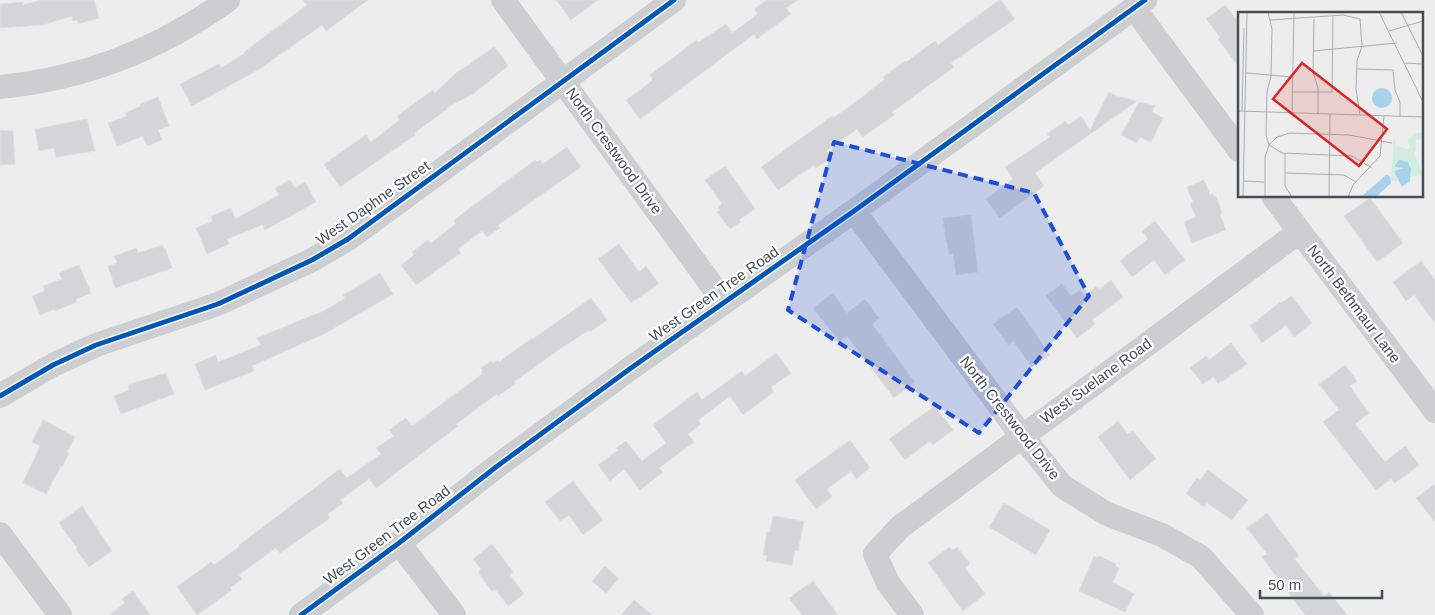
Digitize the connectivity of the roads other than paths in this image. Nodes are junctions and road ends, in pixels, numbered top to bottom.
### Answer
1 (228, 0) edge
2 (503, 0) edge
3 (674, 0) edge
4 (1140, 4) edge
5 (562, 81) junction
6 (0, 87) edge
7 (1238, 149) edge
8 (1274, 198) edge
9 (854, 211) junction
10 (1299, 232) junction
11 (724, 302) junction
12 (1427, 383) edge
13 (0, 396) edge
14 (1435, 411) edge
15 (1022, 436) junction
16 (0, 534) edge
17 (399, 543) junction
18 (60, 615) edge
19 (301, 615) edge
20 (454, 615) edge
21 (912, 615) edge
22 (1252, 615) edge

1 - 6 street
2 - 5 street, North Crestwood Drive
3 - 5 street, West Daphne Street
4 - 7 street
4 - 9 street, West Green Tree Road
5 - 11 street, North Crestwood Drive
5 - 13 street, West Daphne Street
8 - 10 street, North Bethmaur Lane
9 - 11 street, West Green Tree Road
9 - 15 street, North Crestwood Drive
10 - 12 street, North Bethmaur Lane
10 - 15 street, West Suelane Road
11 - 17 street, West Green Tree Road
12 - 14 street, North Bethmaur Lane
15 - 21 street, West Suelane Road
15 - 22 street, North Crestwood Drive
16 - 18 street
17 - 19 street, West Green Tree Road
17 - 20 street

